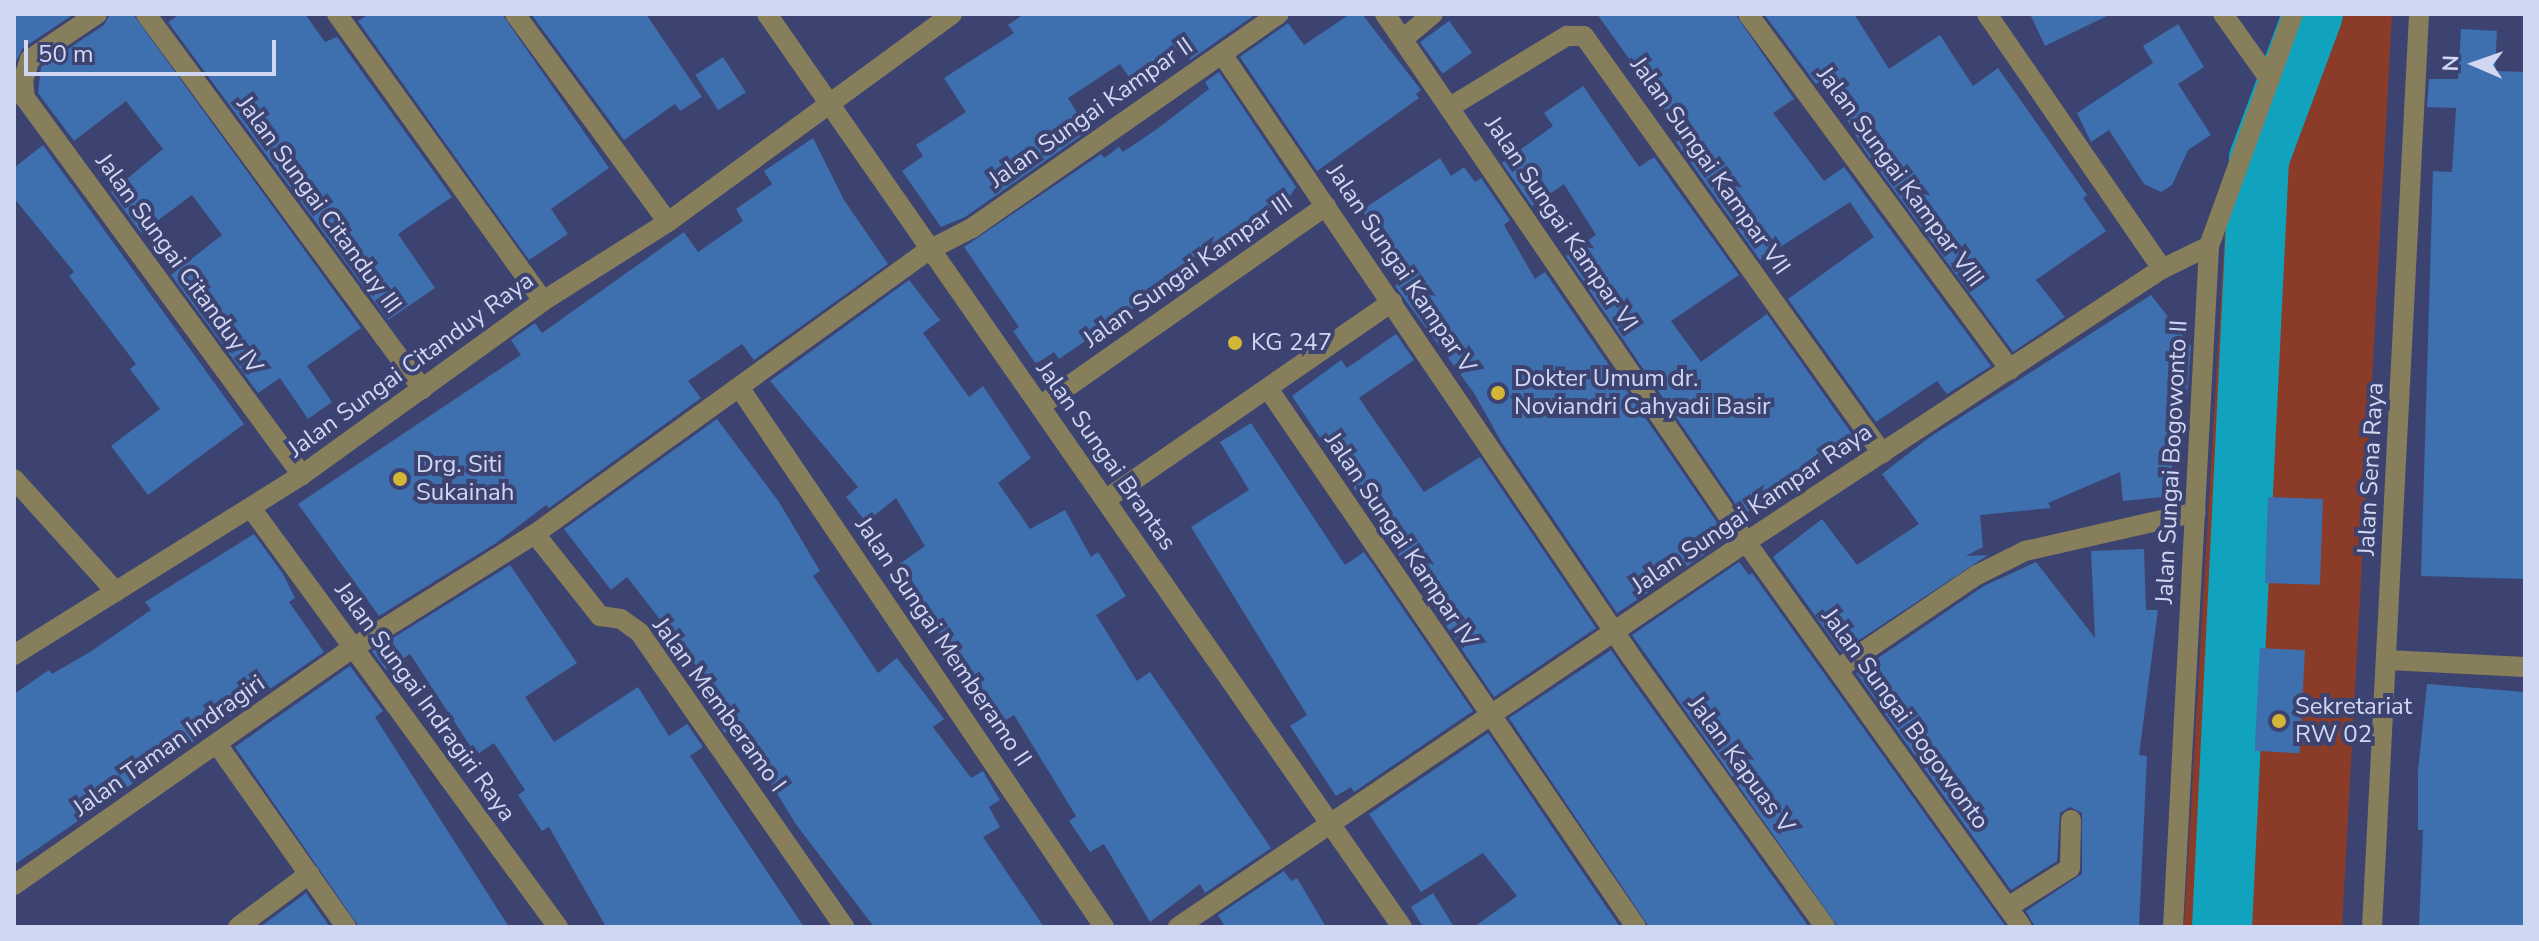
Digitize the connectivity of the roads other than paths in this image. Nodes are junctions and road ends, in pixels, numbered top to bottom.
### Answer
1 (97, 14) edge
2 (146, 14) edge
3 (337, 14) edge
4 (515, 14) edge
5 (767, 14) edge
6 (952, 14) edge
7 (1279, 14) edge
8 (1385, 14) edge
9 (1433, 14) edge
10 (1748, 14) edge
11 (1987, 14) edge
12 (2223, 14) edge
13 (2293, 14) edge
14 (2419, 14) edge
15 (1403, 39) junction
16 (1222, 54) junction
17 (2270, 80) junction
18 (829, 103) junction
19 (1450, 107) junction
20 (1326, 206) junction
21 (668, 222) junction
22 (2209, 246) junction
23 (929, 250) junction
24 (2162, 269) junction
25 (543, 301) junction
26 (1392, 302) junction
27 (2010, 370) junction
28 (739, 387) junction
29 (422, 389) junction
30 (1269, 390) junction
31 (1040, 406) junction
32 (1882, 453) junction
33 (302, 475) junction
34 (14, 479) edge
35 (1105, 500) junction
36 (251, 508) junction
37 (2196, 512) junction
38 (535, 534) junction
39 (1746, 542) junction
40 (116, 592) junction
41 (1616, 633) junction
42 (353, 648) junction
43 (14, 655) edge
44 (2388, 660) junction
45 (2525, 667) edge
46 (1838, 669) junction
47 (1492, 718) junction
48 (217, 744) junction
49 (2071, 820) dead end
50 (1332, 827) junction
51 (309, 874) junction
52 (14, 885) edge
53 (2008, 907) junction
54 (238, 927) edge
55 (346, 927) edge
56 (558, 927) edge
57 (844, 927) edge
58 (1104, 927) edge
59 (1178, 927) edge
60 (1402, 927) edge
61 (1636, 927) edge
62 (1825, 927) edge
63 (2022, 927) edge
64 (2173, 927) edge
65 (2372, 927) edge

1 - 33 street, Jalan Sungai Citanduy IV
2 - 29 street, Jalan Sungai Citanduy III
3 - 25 street
4 - 21 street
5 - 18 street, Jalan Sungai Brantas
6 - 18 street, Jalan Sungai Citanduy Raya
7 - 16 street, Jalan Sungai Kampar II
8 - 15 street, Jalan Sungai Kampar VI
9 - 15 street
10 - 27 street, Jalan Sungai Kampar VIII
11 - 24 street
12 - 17 street
13 - 17 street, Jalan Sungai Bogowonto II
14 - 44 street, Jalan Sena Raya
15 - 19 street, Jalan Sungai Kampar VI
16 - 20 street, Jalan Sungai Kampar V
16 - 23 street, Jalan Sungai Kampar II
17 - 22 street, Jalan Sungai Bogowonto II
18 - 21 street, Jalan Sungai Citanduy Raya
18 - 23 street, Jalan Sungai Brantas
19 - 32 street, Jalan Sungai Kampar VII
19 - 39 street, Jalan Sungai Kampar VI
20 - 26 street, Jalan Sungai Kampar V
20 - 31 street, Jalan Sungai Kampar III
21 - 25 street, Jalan Sungai Citanduy Raya
22 - 24 street, Jalan Sungai Kampar Raya
22 - 37 street, Jalan Sungai Bogowonto II
23 - 28 street, Jalan Sungai Kampar II
23 - 31 street, Jalan Sungai Brantas
24 - 27 street, Jalan Sungai Kampar Raya
25 - 29 street, Jalan Sungai Citanduy Raya
26 - 30 street
26 - 41 street, Jalan Sungai Kampar V
27 - 32 street, Jalan Sungai Kampar Raya
28 - 38 street, Jalan Taman Indragiri
28 - 58 street, Jalan Sungai Memberamo II
29 - 33 street, Jalan Sungai Citanduy Raya
30 - 35 street
30 - 47 street, Jalan Sungai Kampar IV
31 - 35 street, Jalan Sungai Brantas
32 - 39 street, Jalan Sungai Kampar Raya
33 - 36 street, Jalan Sungai Citanduy Raya
34 - 40 street
35 - 50 street, Jalan Sungai Brantas
36 - 40 street, Jalan Sungai Citanduy Raya
36 - 42 street, Jalan Sungai Indragiri Raya
37 - 46 street
37 - 64 street, Jalan Sungai Bogowonto II
38 - 42 street, Jalan Taman Indragiri
38 - 57 street, Jalan Memberamo I
39 - 41 street, Jalan Sungai Kampar Raya
39 - 46 street, Jalan Sungai Bogowonto
40 - 43 street, Jalan Sungai Citanduy Raya
41 - 47 street, Jalan Sungai Kampar Raya
41 - 62 street, Jalan Kapuas V
42 - 48 street, Jalan Taman Indragiri
42 - 56 street, Jalan Sungai Indragiri Raya
44 - 45 street
44 - 65 street, Jalan Sena Raya
46 - 53 street, Jalan Sungai Bogowonto
47 - 50 street, Jalan Sungai Kampar Raya
47 - 61 street, Jalan Sungai Kampar IV
48 - 51 street
48 - 52 street, Jalan Taman Indragiri
49 - 53 street
50 - 59 street, Jalan Sungai Kampar Raya
50 - 60 street, Jalan Sungai Brantas
51 - 54 street
51 - 55 street
53 - 63 street, Jalan Sungai Bogowonto

